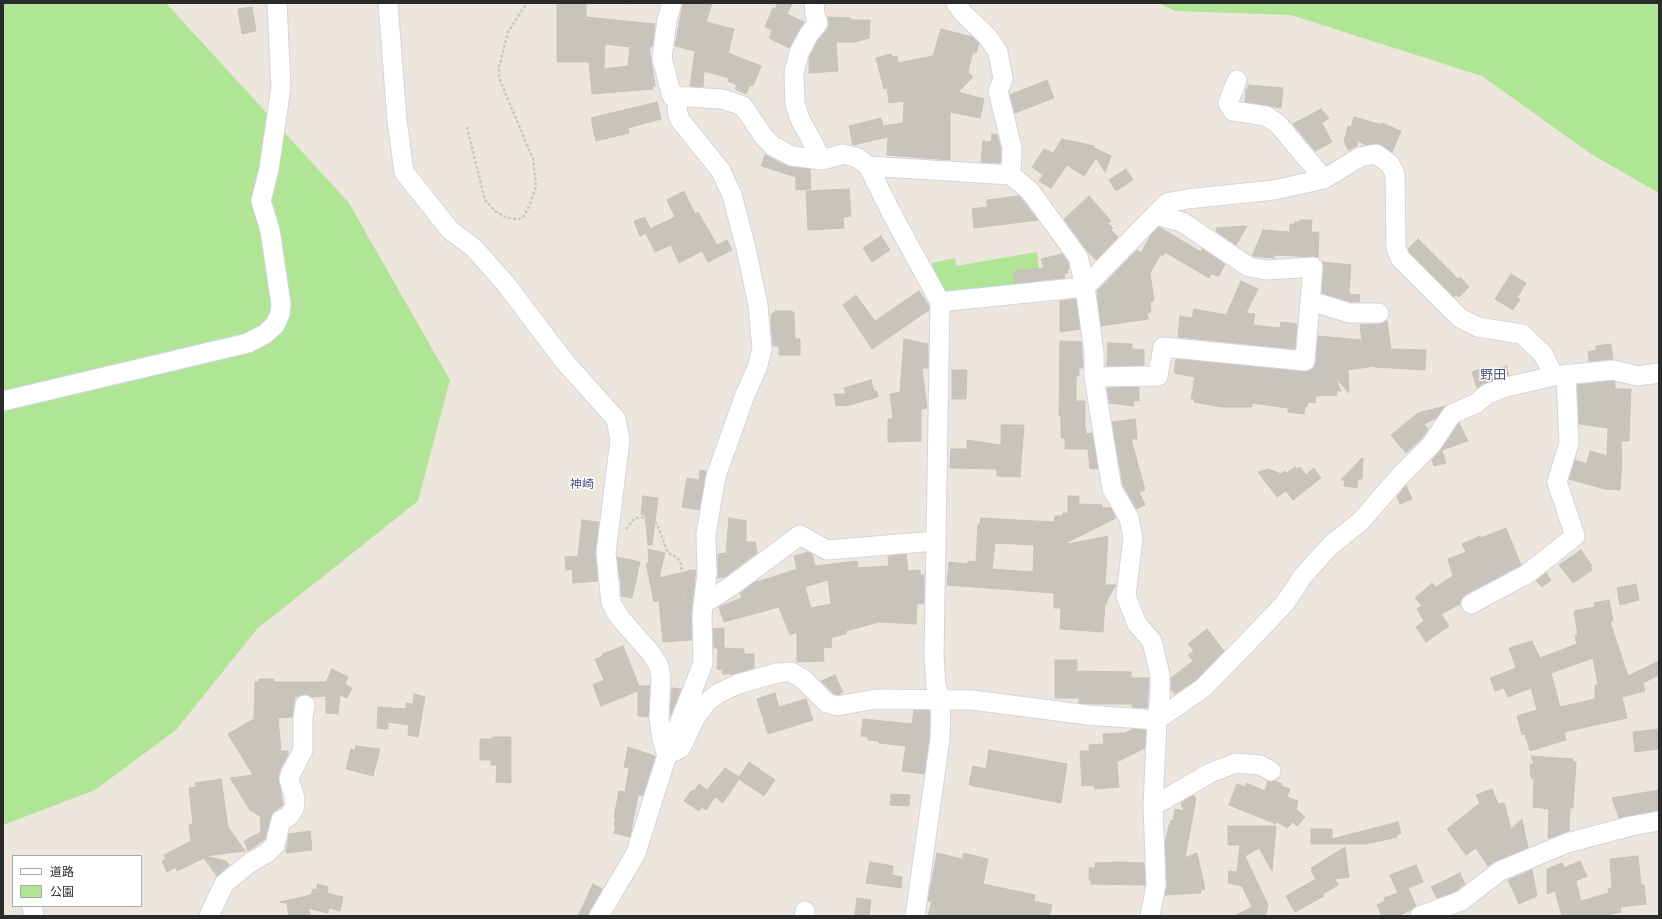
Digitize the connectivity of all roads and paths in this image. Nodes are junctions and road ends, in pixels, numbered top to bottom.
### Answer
1 (277, 3) edge
2 (388, 3) edge
3 (527, 3) edge
4 (672, 3) edge
5 (814, 3) edge
6 (956, 3) edge
7 (1237, 80) dead end
8 (672, 96) junction
9 (467, 127) dead end
10 (822, 160) junction
11 (868, 166) junction
12 (1011, 175) junction
13 (1324, 179) junction
14 (1156, 215) junction
15 (1085, 288) junction
16 (1310, 301) junction
17 (940, 302) junction
18 (1379, 313) dead end
19 (1659, 373) edge
20 (1560, 375) junction
21 (1094, 377) junction
22 (3, 401) edge
23 (626, 530) dead end
24 (936, 541) junction
25 (702, 604) junction
26 (1471, 604) dead end
27 (941, 699) junction
28 (305, 705) dead end
29 (1157, 720) junction
30 (667, 755) junction
31 (1271, 771) dead end
32 (1153, 806) junction
33 (1659, 821) edge
34 (209, 916) edge
35 (599, 916) edge
36 (915, 916) edge
37 (1150, 916) edge
38 (1420, 916) edge

1 - 22 street
2 - 30 street
3 - 9 path
4 - 8 street
5 - 10 street
6 - 12 street
7 - 13 street
8 - 10 street
8 - 25 street
10 - 11 street
11 - 12 street
11 - 17 street
12 - 15 street
13 - 14 street
13 - 20 street
14 - 15 street
14 - 16 street
15 - 17 street
15 - 21 street
16 - 18 street
16 - 21 street
17 - 24 street
19 - 20 street
20 - 26 street
20 - 29 street
21 - 29 street
23 - 25 path
24 - 25 street
24 - 27 street
25 - 30 street
27 - 29 street
27 - 30 street
27 - 36 street
28 - 34 street
29 - 32 street
30 - 35 street
31 - 32 street
32 - 37 street
33 - 38 street

